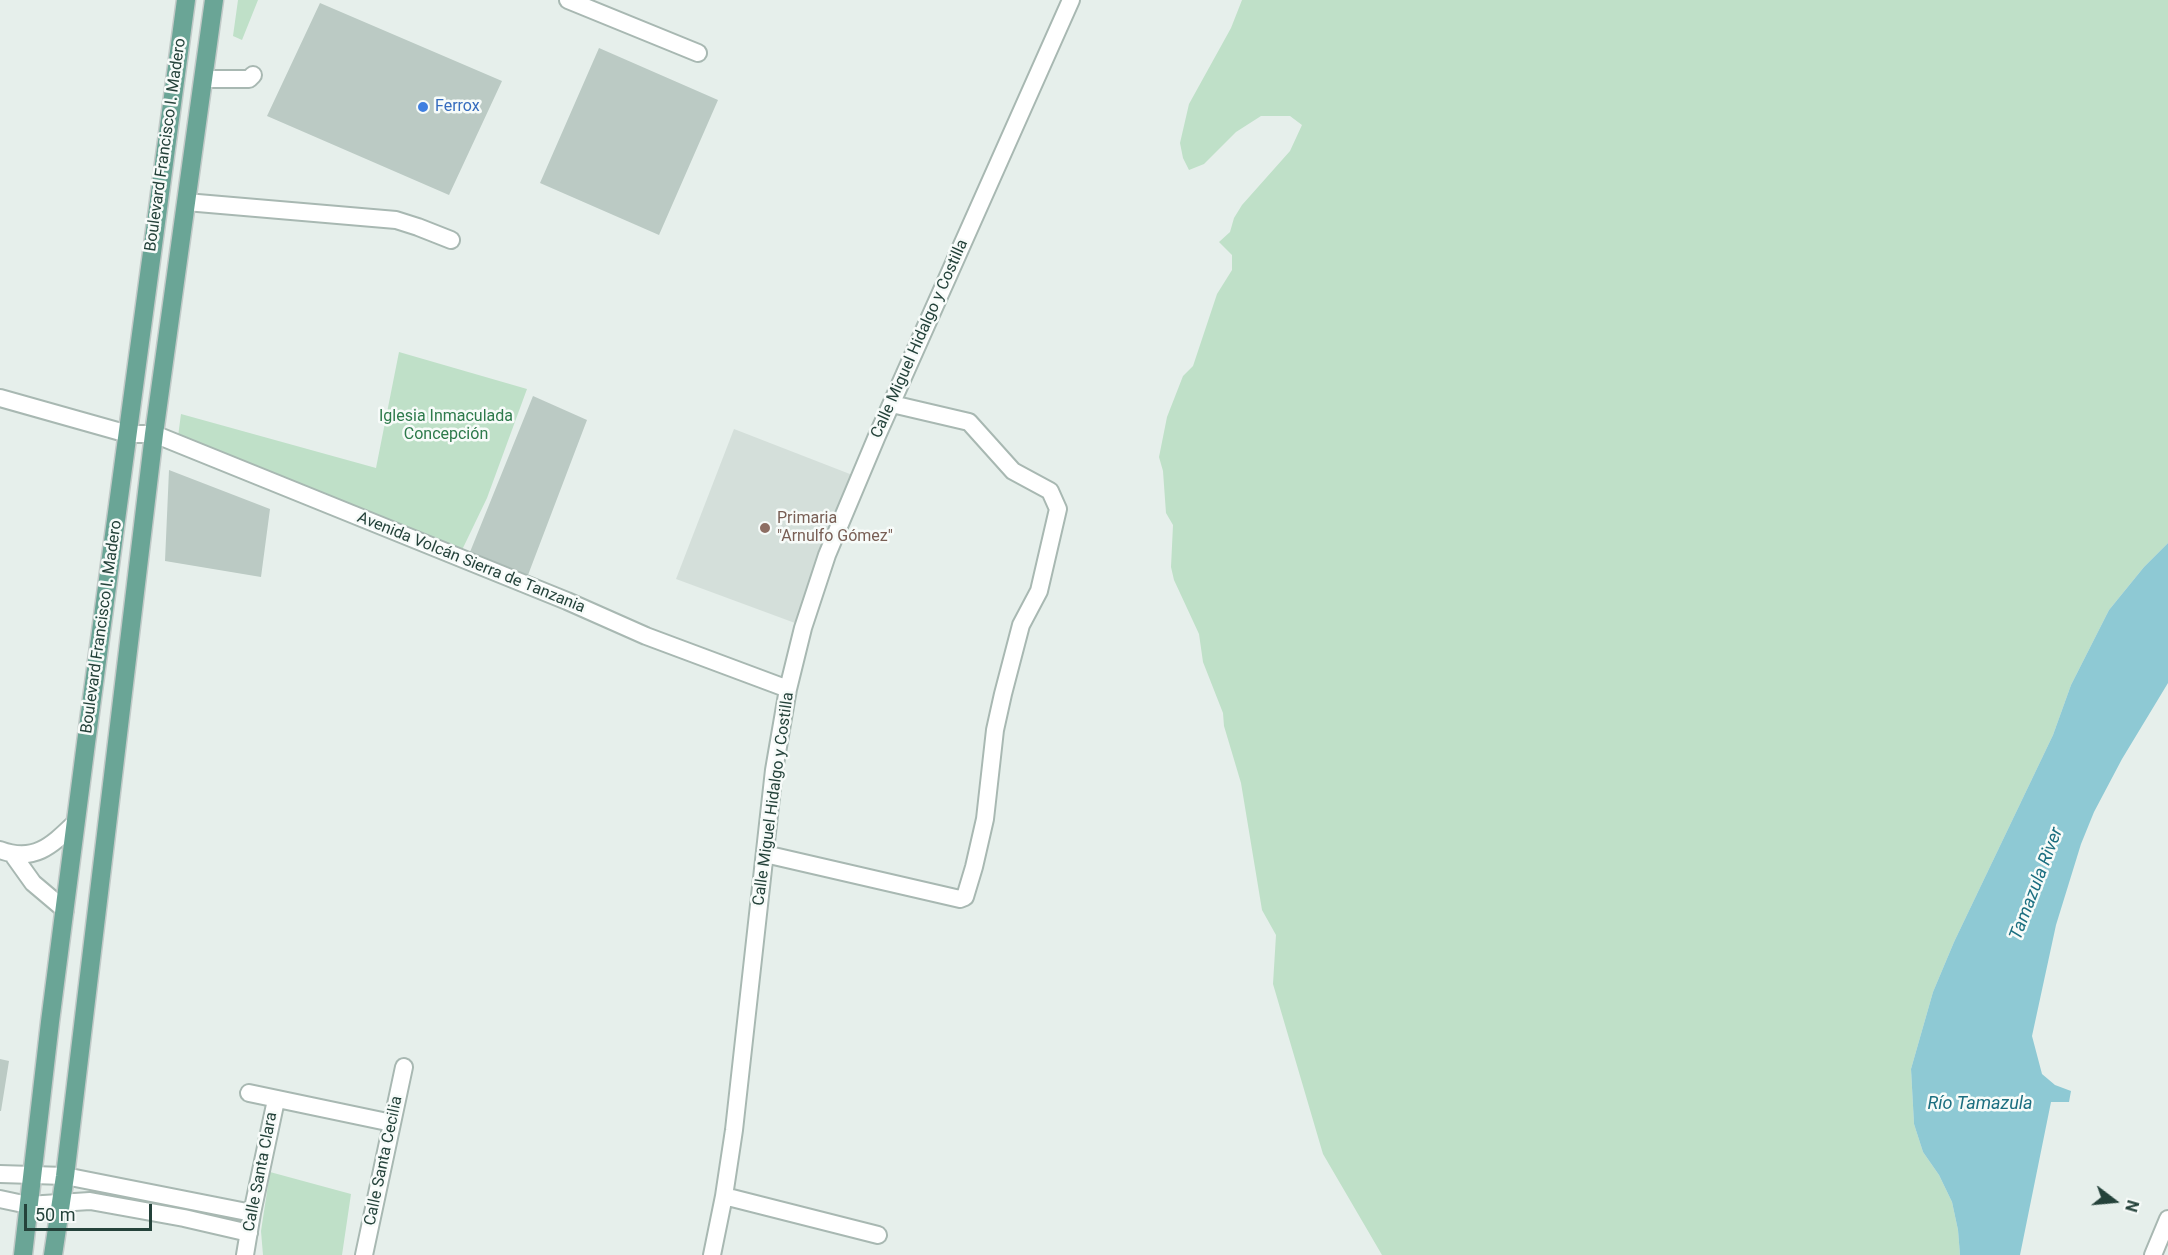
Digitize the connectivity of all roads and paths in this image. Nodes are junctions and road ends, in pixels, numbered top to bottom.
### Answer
1 (186, 0) edge
2 (214, 0) edge
3 (568, 0) edge
4 (1071, 0) edge
5 (699, 53) dead end
6 (253, 75) dead end
7 (203, 79) junction
8 (186, 202) junction
9 (451, 240) dead end
10 (0, 398) edge
11 (892, 404) junction
12 (128, 434) junction
13 (154, 434) junction
14 (788, 689) junction
15 (76, 822) junction
16 (6, 852) edge
17 (765, 854) junction
18 (65, 910) junction
19 (404, 1067) dead end
20 (249, 1093) dead end
21 (276, 1100) junction
22 (392, 1123) junction
23 (0, 1174) edge
24 (32, 1176) junction
25 (65, 1176) junction
26 (724, 1197) junction
27 (0, 1199) edge
28 (61, 1203) junction
29 (28, 1205) junction
30 (252, 1213) junction
31 (2168, 1218) edge
32 (249, 1233) junction
33 (878, 1234) dead end
34 (23, 1255) edge
35 (53, 1255) edge
36 (245, 1255) edge
37 (364, 1255) edge
38 (712, 1255) edge
39 (2153, 1255) edge

1 - 12 main road, Boulevard Francisco I. Madero
2 - 7 main road, Boulevard Francisco I. Madero
3 - 5 street
4 - 11 street, Calle Miguel Hidalgo y Costilla
6 - 7 street
7 - 8 main road, Boulevard Francisco I. Madero
8 - 9 street
8 - 13 main road, Boulevard Francisco I. Madero
10 - 12 street
11 - 14 street, Calle Miguel Hidalgo y Costilla
11 - 17 street
12 - 13 street
12 - 15 main road, Boulevard Francisco I. Madero
13 - 14 street, Avenida Volcán Sierra de Tanzania
13 - 25 main road, Boulevard Francisco I. Madero
14 - 17 street, Calle Miguel Hidalgo y Costilla
15 - 16 street
15 - 18 main road, Boulevard Francisco I. Madero
16 - 18 street
17 - 26 street, Calle Miguel Hidalgo y Costilla
18 - 24 main road, Boulevard Francisco I. Madero
19 - 22 street, Calle Santa Cecilia
20 - 21 street
21 - 22 street, Calle Santa Clara
21 - 30 street, Calle Santa Clara
22 - 37 street, Calle Santa Cecilia
23 - 24 street
24 - 25 street
24 - 29 main road, Boulevard Francisco I. Madero
25 - 28 main road, Boulevard Francisco I. Madero
25 - 30 street
26 - 33 street
26 - 38 street, Calle Miguel Hidalgo y Costilla
27 - 29 street
28 - 29 street
28 - 32 street
28 - 35 main road, Boulevard Francisco I. Madero
29 - 34 main road, Boulevard Francisco I. Madero
30 - 32 street, Calle Santa Clara
31 - 39 street
32 - 36 street, Calle Santa Clara

